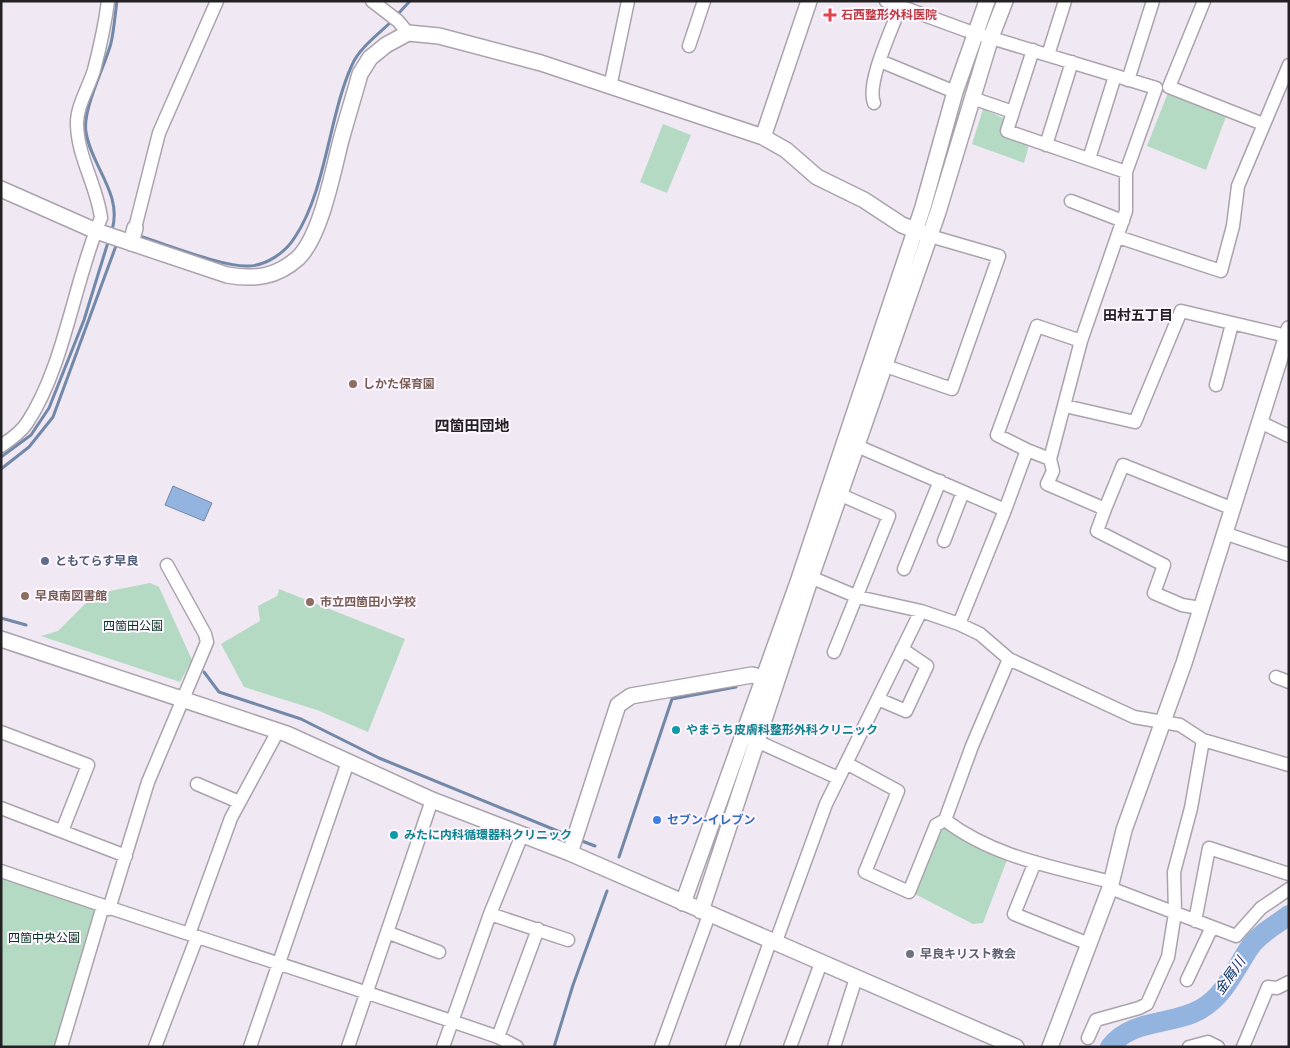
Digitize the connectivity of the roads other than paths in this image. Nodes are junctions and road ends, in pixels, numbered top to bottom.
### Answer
1 (108, 1) edge
2 (217, 1) edge
3 (372, 1) edge
4 (628, 1) edge
5 (704, 1) edge
6 (809, 1) edge
7 (886, 1) edge
8 (987, 1) edge
9 (1006, 1) edge
10 (1065, 1) edge
11 (1153, 1) edge
12 (1204, 1) edge
13 (900, 7) junction
14 (974, 32) junction
15 (408, 33) junction
16 (991, 37) junction
17 (690, 46) dead end
18 (1033, 50) junction
19 (1048, 55) junction
20 (880, 61) junction
21 (1072, 62) junction
22 (1289, 65) edge
23 (1115, 76) junction
24 (1128, 80) junction
25 (610, 87) junction
26 (955, 92) junction
27 (972, 98) junction
28 (874, 103) dead end
29 (1013, 112) junction
30 (1263, 124) junction
31 (762, 137) junction
32 (1046, 145) junction
33 (1089, 159) junction
34 (1126, 172) junction
35 (1, 189) edge
36 (1071, 201) dead end
37 (1123, 221) junction
38 (915, 231) junction
39 (99, 232) junction
40 (129, 236) junction
41 (930, 236) junction
42 (1118, 237) junction
43 (1232, 324) junction
44 (1288, 333) edge
45 (1081, 341) junction
46 (870, 360) junction
47 (886, 366) junction
48 (1216, 385) dead end
49 (1066, 406) junction
50 (1260, 422) junction
51 (1289, 436) edge
52 (1, 446) edge
53 (857, 446) junction
54 (1027, 450) junction
55 (1050, 459) junction
56 (940, 481) junction
57 (964, 492) junction
58 (841, 495) junction
59 (1231, 508) junction
60 (1105, 509) junction
61 (1004, 510) junction
62 (1224, 533) junction
63 (944, 540) dead end
64 (1289, 555) edge
65 (167, 565) dead end
66 (904, 569) dead end
67 (806, 575) junction
68 (858, 597) junction
69 (1200, 608) junction
70 (921, 611) junction
71 (959, 624) junction
72 (1, 640) edge
73 (902, 649) junction
74 (834, 652) dead end
75 (1008, 659) junction
76 (1276, 677) dead end
77 (764, 678) junction
78 (1289, 682) edge
79 (878, 699) junction
80 (182, 700) junction
81 (1164, 722) junction
82 (278, 731) junction
83 (1, 732) edge
84 (751, 738) junction
85 (1203, 740) junction
86 (348, 762) junction
87 (846, 764) junction
88 (1289, 765) edge
89 (838, 778) junction
90 (197, 784) dead end
91 (432, 800) junction
92 (240, 802) junction
93 (1, 808) edge
94 (945, 820) junction
95 (62, 831) junction
96 (522, 835) junction
97 (570, 853) junction
98 (126, 856) junction
99 (1035, 862) junction
100 (1, 871) edge
101 (1289, 874) edge
102 (1110, 885) junction
103 (1289, 889) edge
104 (683, 904) junction
105 (106, 907) junction
106 (705, 913) junction
107 (1175, 913) junction
108 (490, 914) junction
109 (1195, 921) junction
110 (1212, 927) junction
111 (538, 930) junction
112 (389, 932) junction
113 (193, 935) junction
114 (568, 940) dead end
115 (772, 943) junction
116 (1090, 944) junction
117 (439, 952) dead end
118 (280, 963) junction
119 (821, 963) junction
120 (856, 978) junction
121 (1187, 980) dead end
122 (1289, 982) edge
123 (368, 991) junction
124 (451, 1021) junction
125 (498, 1037) junction
126 (1088, 1038) dead end
127 (988, 1041) edge
128 (61, 1047) edge
129 (155, 1047) edge
130 (250, 1047) edge
131 (348, 1047) edge
132 (443, 1047) edge
133 (517, 1047) edge
134 (661, 1047) edge
135 (732, 1047) edge
136 (790, 1047) edge
137 (834, 1047) edge
138 (1016, 1047) edge
139 (1050, 1047) edge
140 (1189, 1047) edge
141 (1218, 1047) edge
142 (1243, 1047) edge

1 - 39 street
2 - 40 street
3 - 15 street
4 - 25 street
5 - 17 street
6 - 31 street
7 - 13 street
8 - 14 street
9 - 16 street
10 - 19 street
11 - 24 street
12 - 30 street
13 - 14 street
13 - 20 street
14 - 16 street
14 - 26 street
15 - 25 street
15 - 40 street
16 - 18 street
16 - 27 street
18 - 19 street
18 - 29 street
19 - 21 street
20 - 26 street
20 - 28 street
21 - 23 street
21 - 32 street
22 - 30 street
23 - 24 street
23 - 33 street
24 - 34 street
25 - 31 street
26 - 38 street
27 - 29 street
27 - 41 street
29 - 32 street
30 - 42 street
31 - 38 street
32 - 33 street
33 - 34 street
34 - 37 street
35 - 39 street
36 - 37 street
37 - 42 street
38 - 41 street
38 - 46 street
39 - 40 street
39 - 52 street
41 - 47 street
41 - 47 street
42 - 45 street
43 - 44 street
43 - 48 street
43 - 49 street
44 - 50 street
45 - 49 street
45 - 54 street
46 - 47 street
46 - 67 street
47 - 53 street
49 - 55 street
50 - 51 street
50 - 59 street
53 - 56 street
53 - 58 street
54 - 55 street
54 - 61 street
55 - 60 street
56 - 57 street
56 - 66 street
57 - 61 street
57 - 63 street
58 - 67 street
58 - 68 street
59 - 60 street
59 - 62 street
60 - 69 street
61 - 71 street
62 - 64 street
62 - 69 street
65 - 80 street
67 - 68 street
67 - 77 street
67 - 84 street
68 - 70 street
68 - 74 street
69 - 81 street
70 - 71 street
70 - 73 street
71 - 75 street
72 - 80 street
73 - 79 street
73 - 79 street
75 - 81 street
75 - 94 street
76 - 78 street
77 - 84 street
77 - 97 street
79 - 87 street
80 - 82 street
80 - 98 street
81 - 85 street
81 - 102 street
82 - 86 street
82 - 92 street
83 - 95 street
84 - 89 street
84 - 104 street
84 - 106 street
85 - 88 street
85 - 107 street
86 - 91 street
86 - 118 street
87 - 89 street
87 - 94 street
89 - 115 street
90 - 92 street
91 - 96 street
91 - 112 street
92 - 113 street
93 - 95 street
94 - 99 street
95 - 98 street
96 - 97 street
96 - 108 street
97 - 104 street
98 - 105 street
99 - 102 street
99 - 116 street
100 - 105 street
101 - 109 street
102 - 107 street
102 - 116 street
103 - 110 street
104 - 106 street
105 - 113 street
105 - 128 street
106 - 115 street
106 - 134 street
107 - 109 street
107 - 126 street
108 - 111 street
108 - 124 street
109 - 110 street
110 - 121 street
111 - 114 street
111 - 125 street
112 - 117 street
112 - 123 street
113 - 118 street
113 - 129 street
115 - 119 street
115 - 135 street
116 - 139 street
118 - 123 street
118 - 130 street
119 - 120 street
119 - 136 street
120 - 127 street
120 - 137 street
122 - 142 street
123 - 124 street
123 - 131 street
124 - 125 street
124 - 132 street
125 - 133 street
127 - 138 street
140 - 141 street

